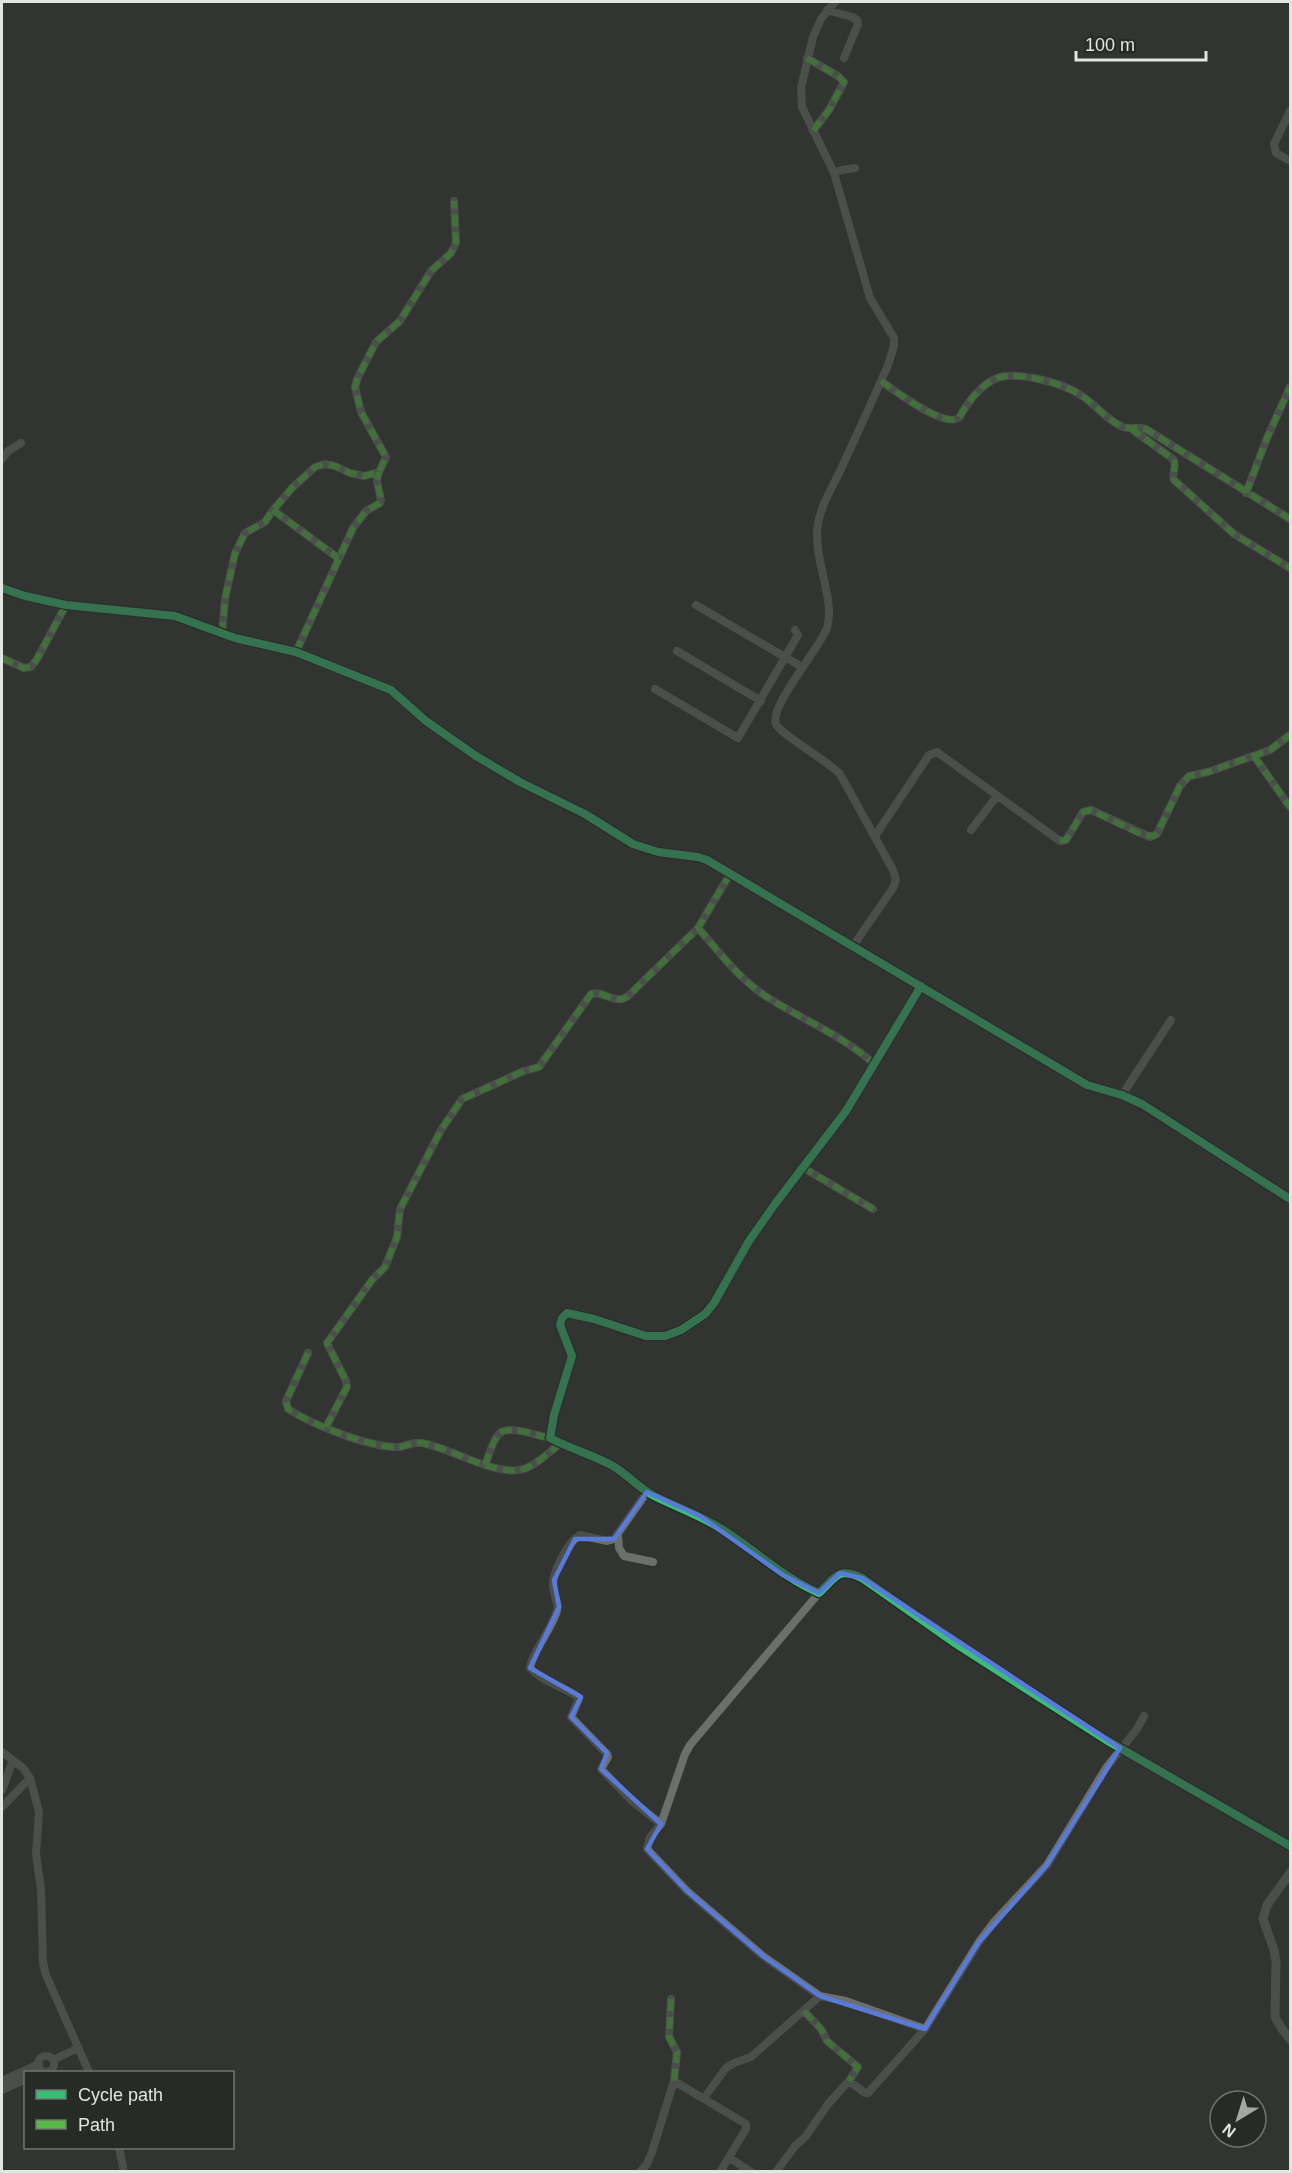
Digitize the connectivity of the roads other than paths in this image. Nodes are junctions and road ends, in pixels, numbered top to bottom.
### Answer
1 (835, 2) edge
2 (827, 10) junction
3 (807, 58) junction
4 (844, 58) dead end
5 (1290, 111) edge
6 (813, 131) junction
7 (1290, 160) edge
8 (855, 168) dead end
9 (834, 173) junction
10 (454, 201) dead end
11 (881, 381) junction
12 (1290, 387) edge
13 (1130, 428) junction
14 (21, 442) dead end
15 (2, 459) edge
16 (379, 472) junction
17 (1246, 493) junction
18 (273, 510) junction
19 (1290, 519) edge
20 (338, 558) junction
21 (1290, 568) edge
22 (2, 588) edge
23 (66, 605) junction
24 (696, 605) dead end
25 (795, 630) dead end
26 (222, 634) junction
27 (677, 651) dead end
28 (296, 652) junction
29 (787, 657) junction
30 (2, 658) edge
31 (802, 667) junction
32 (655, 689) dead end
33 (761, 701) junction
34 (1290, 735) edge
35 (1254, 756) junction
36 (997, 796) junction
37 (1290, 807) edge
38 (971, 830) dead end
39 (875, 836) junction
40 (730, 874) junction
41 (698, 928) junction
42 (853, 946) junction
43 (921, 986) junction
44 (1171, 1020) dead end
45 (874, 1064) junction
46 (1122, 1095) junction
47 (802, 1167) junction
48 (1290, 1199) edge
49 (873, 1209) dead end
50 (308, 1353) dead end
51 (326, 1427) junction
52 (550, 1438) junction
53 (561, 1443) junction
54 (485, 1465) junction
55 (647, 1492) junction
56 (618, 1535) junction
57 (653, 1562) dead end
58 (819, 1593) junction
59 (1144, 1716) dead end
60 (1120, 1748) junction
61 (2, 1752) edge
62 (13, 1760) junction
63 (30, 1778) junction
64 (2, 1790) edge
65 (2, 1807) edge
66 (661, 1824) junction
67 (1290, 1846) edge
68 (1290, 1873) edge
69 (820, 1996) junction
70 (671, 1999) dead end
71 (804, 2011) junction
72 (925, 2029) junction
73 (1290, 2039) edge
74 (78, 2048) junction
75 (53, 2060) junction
76 (40, 2069) edge
77 (88, 2071) edge
78 (24, 2074) edge
79 (24, 2080) edge
80 (674, 2080) junction
81 (2, 2081) edge
82 (849, 2081) junction
83 (2, 2090) edge
84 (704, 2098) junction
85 (119, 2149) edge
86 (730, 2158) junction
87 (124, 2172) edge
88 (640, 2172) edge
89 (720, 2172) edge
90 (751, 2172) edge
91 (776, 2172) edge

1 - 2 street
2 - 3 street
2 - 4 street
3 - 6 street
3 - 6 street
5 - 7 street
6 - 9 street
8 - 9 street
9 - 11 street
10 - 16 street
11 - 13 street
11 - 31 street
12 - 17 street
13 - 17 street
13 - 21 street
14 - 15 street
16 - 18 street
16 - 20 street
17 - 19 street
18 - 20 street
18 - 26 street
20 - 28 street
22 - 23 street
23 - 26 street
23 - 30 street
24 - 29 street
25 - 29 street
26 - 28 street
27 - 33 street
28 - 40 street
29 - 31 street
29 - 33 street
31 - 39 street
32 - 33 street
34 - 35 street
35 - 36 street
35 - 37 street
36 - 38 street
36 - 39 street
39 - 42 street
40 - 41 street
40 - 42 street
41 - 45 street
41 - 51 street
42 - 43 street
43 - 45 street
43 - 46 street
44 - 46 street
45 - 47 street
46 - 48 street
47 - 49 street
47 - 52 street
50 - 51 street
51 - 54 street
52 - 53 street
52 - 54 street
53 - 54 street
53 - 55 street
55 - 56 street
55 - 58 street
56 - 57 street
56 - 66 street
58 - 60 street
58 - 66 street
59 - 60 street
60 - 67 street
60 - 72 street
61 - 62 street
62 - 63 street
62 - 64 street
63 - 65 street
63 - 74 street
66 - 69 street
68 - 73 street
69 - 71 street
69 - 72 street
70 - 80 street
71 - 82 street
71 - 84 street
72 - 82 street
74 - 75 street
74 - 77 street
75 - 76 street
75 - 76 street
78 - 81 street
79 - 83 street
80 - 84 street
80 - 88 street
82 - 91 street
84 - 86 street
85 - 87 street
86 - 89 street
86 - 90 street

